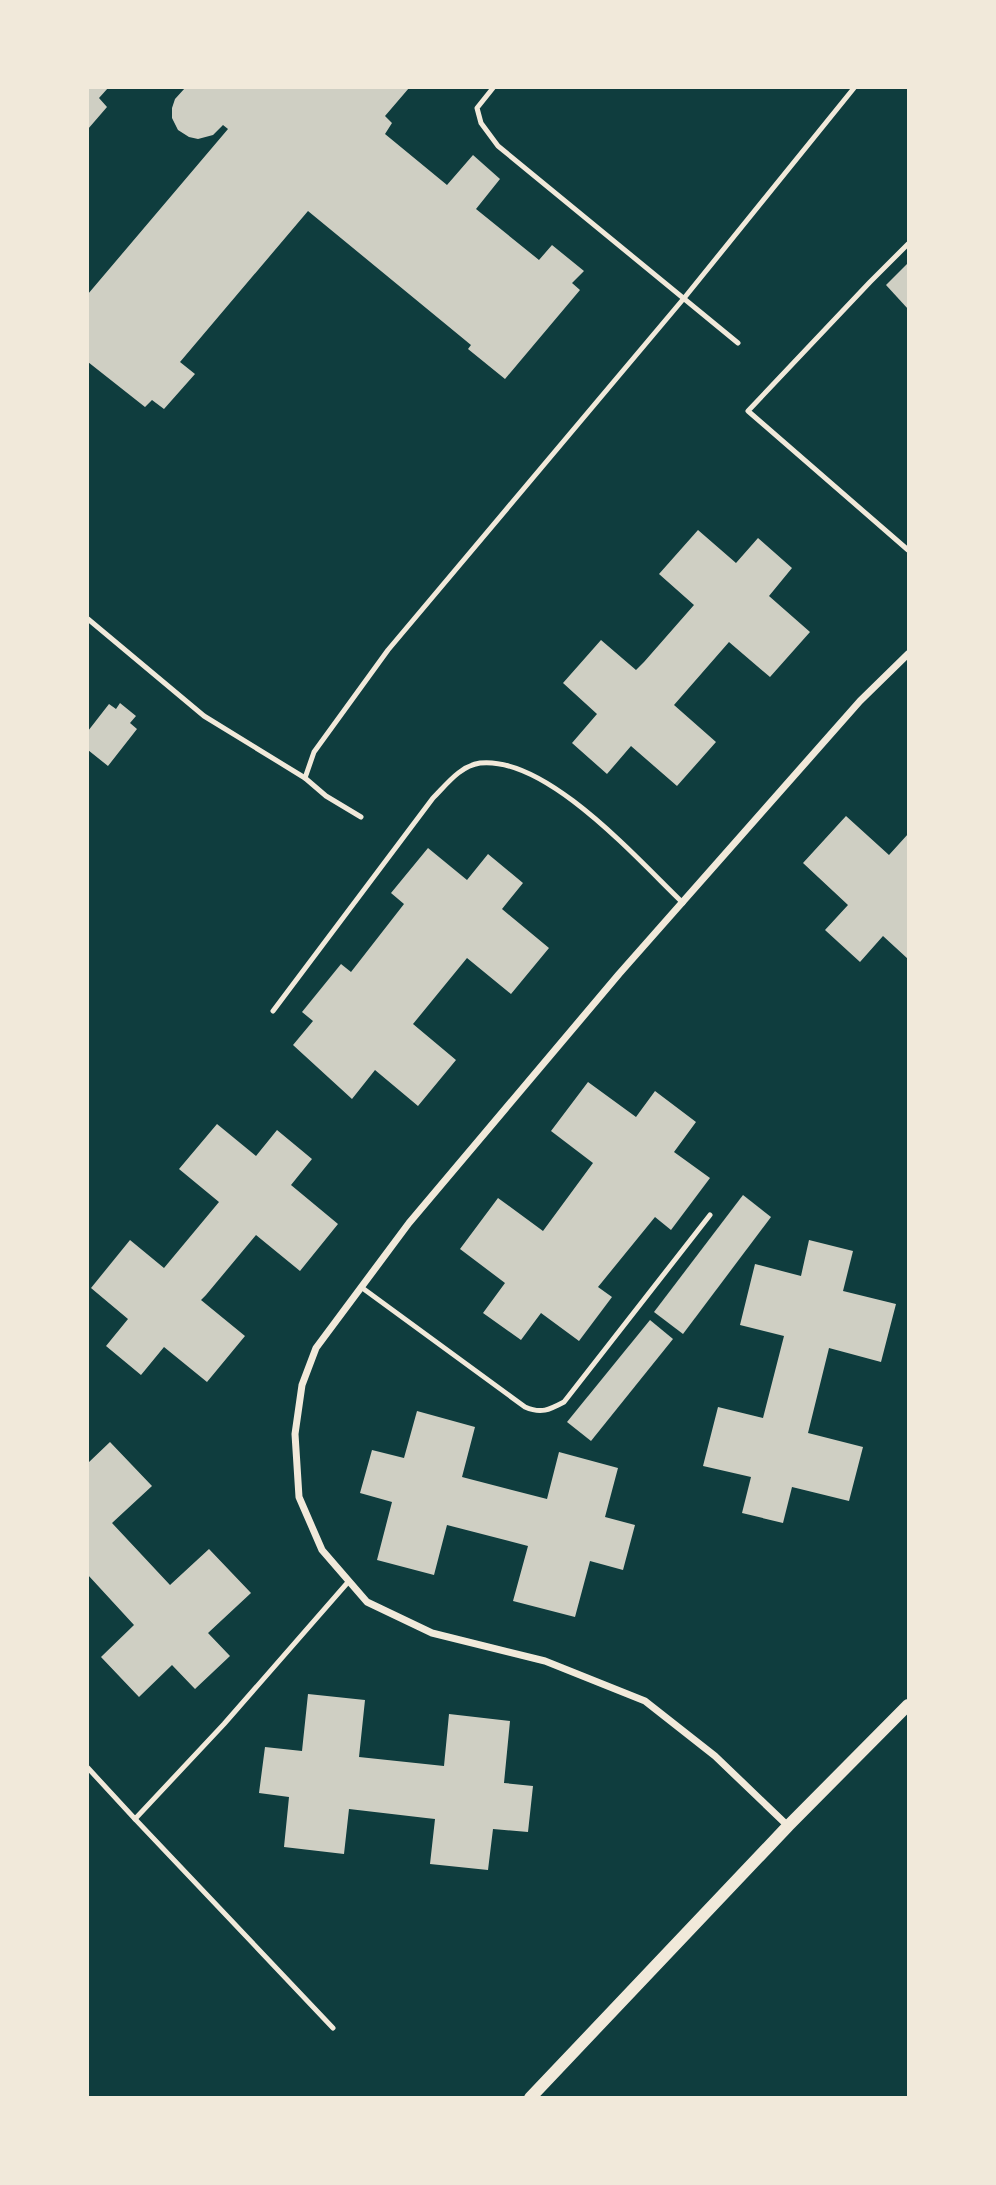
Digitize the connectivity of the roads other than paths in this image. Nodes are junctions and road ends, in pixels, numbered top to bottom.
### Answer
1 (493, 88) edge
2 (854, 88) edge
3 (908, 244) edge
4 (685, 298) junction
5 (738, 343) dead end
6 (908, 550) edge
7 (88, 619) edge
8 (908, 654) edge
9 (305, 778) junction
10 (360, 817) dead end
11 (683, 902) junction
12 (273, 1011) dead end
13 (710, 1215) dead end
14 (361, 1287) junction
15 (349, 1581) junction
16 (908, 1704) edge
17 (88, 1768) edge
18 (135, 1819) junction
19 (788, 1826) junction
20 (333, 2028) dead end
21 (530, 2098) edge

1 - 4 lane
2 - 4 lane
3 - 6 lane
4 - 5 lane
4 - 9 lane
7 - 9 lane
8 - 11 street
9 - 10 lane
11 - 12 lane
11 - 14 street
13 - 14 lane
14 - 15 street
15 - 18 lane
15 - 19 street
16 - 19 street
17 - 18 lane
18 - 20 lane
19 - 21 street

